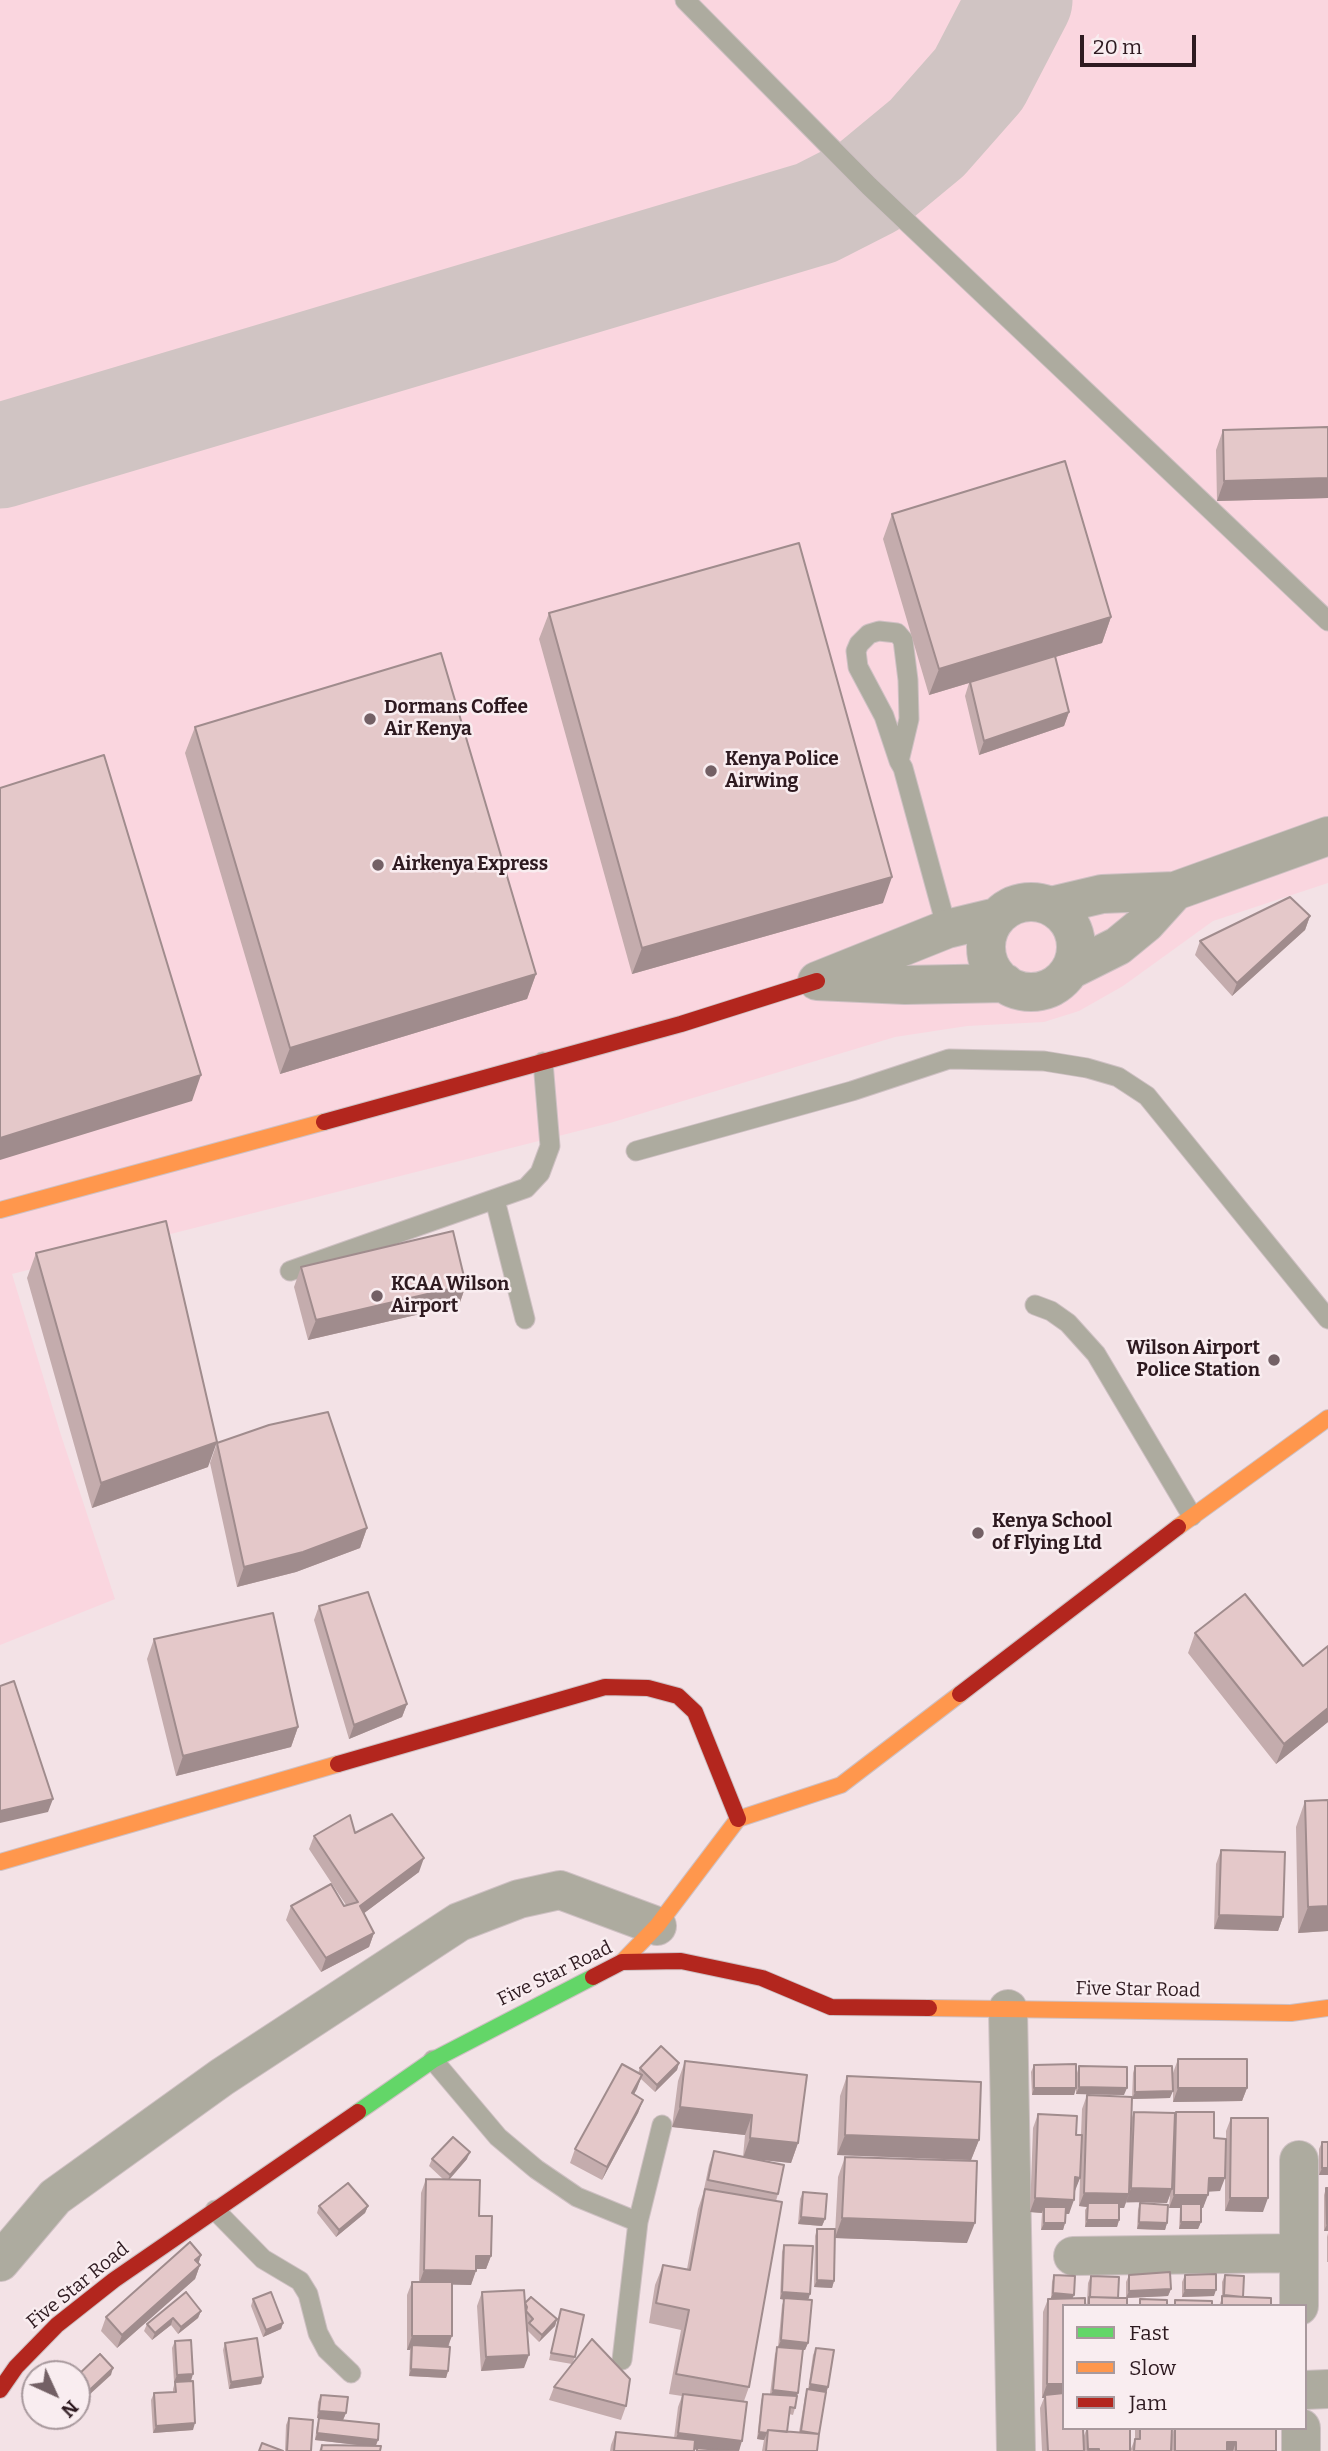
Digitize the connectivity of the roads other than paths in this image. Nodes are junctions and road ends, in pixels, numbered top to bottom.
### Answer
1 (685, 0) edge
2 (1328, 621) edge
3 (899, 761) junction
4 (1328, 836) edge
5 (1175, 891) junction
6 (1051, 906) junction
7 (997, 918) junction
8 (947, 929) junction
9 (1070, 970) junction
10 (817, 981) junction
11 (1005, 983) junction
12 (544, 1062) junction
13 (636, 1151) dead end
14 (495, 1200) junction
15 (0, 1210) edge
16 (290, 1271) dead end
17 (1035, 1305) dead end
18 (525, 1319) dead end
19 (1328, 1319) edge
20 (1328, 1418) edge
21 (1192, 1517) junction
22 (738, 1819) junction
23 (0, 1862) edge
24 (657, 1926) junction
25 (622, 1962) junction
26 (1328, 2008) edge
27 (1008, 2009) junction
28 (433, 2060) junction
29 (662, 2125) dead end
30 (1299, 2160) dead end
31 (215, 2210) junction
32 (638, 2221) junction
33 (1299, 2253) junction
34 (1073, 2256) dead end
35 (0, 2262) edge
36 (1299, 2304) edge
37 (622, 2360) dead end
38 (5, 2373) edge
39 (351, 2373) dead end
40 (1328, 2389) edge
41 (1307, 2390) edge
42 (1301, 2430) edge
43 (1016, 2451) edge
44 (1301, 2451) edge

1 - 2 lane
3 - 3 lane
3 - 8 lane
4 - 5 street
5 - 6 street
5 - 9 street
6 - 7 street
6 - 9 street
7 - 8 street
7 - 11 street
8 - 10 street
9 - 11 street
10 - 11 street
10 - 12 street
12 - 14 lane
12 - 15 street
13 - 19 lane
14 - 16 lane
14 - 18 lane
17 - 21 lane
20 - 21 street
21 - 22 street
22 - 23 street
22 - 24 street
24 - 25 street
24 - 35 street
25 - 27 street, Five Star Road
25 - 28 street, Five Star Road
26 - 27 street, Five Star Road
27 - 43 street
28 - 31 street, Five Star Road
28 - 32 lane
29 - 32 lane
30 - 33 street
31 - 38 street, Five Star Road
31 - 39 lane
32 - 37 lane
33 - 34 street
33 - 36 street
40 - 41 street
42 - 44 street

